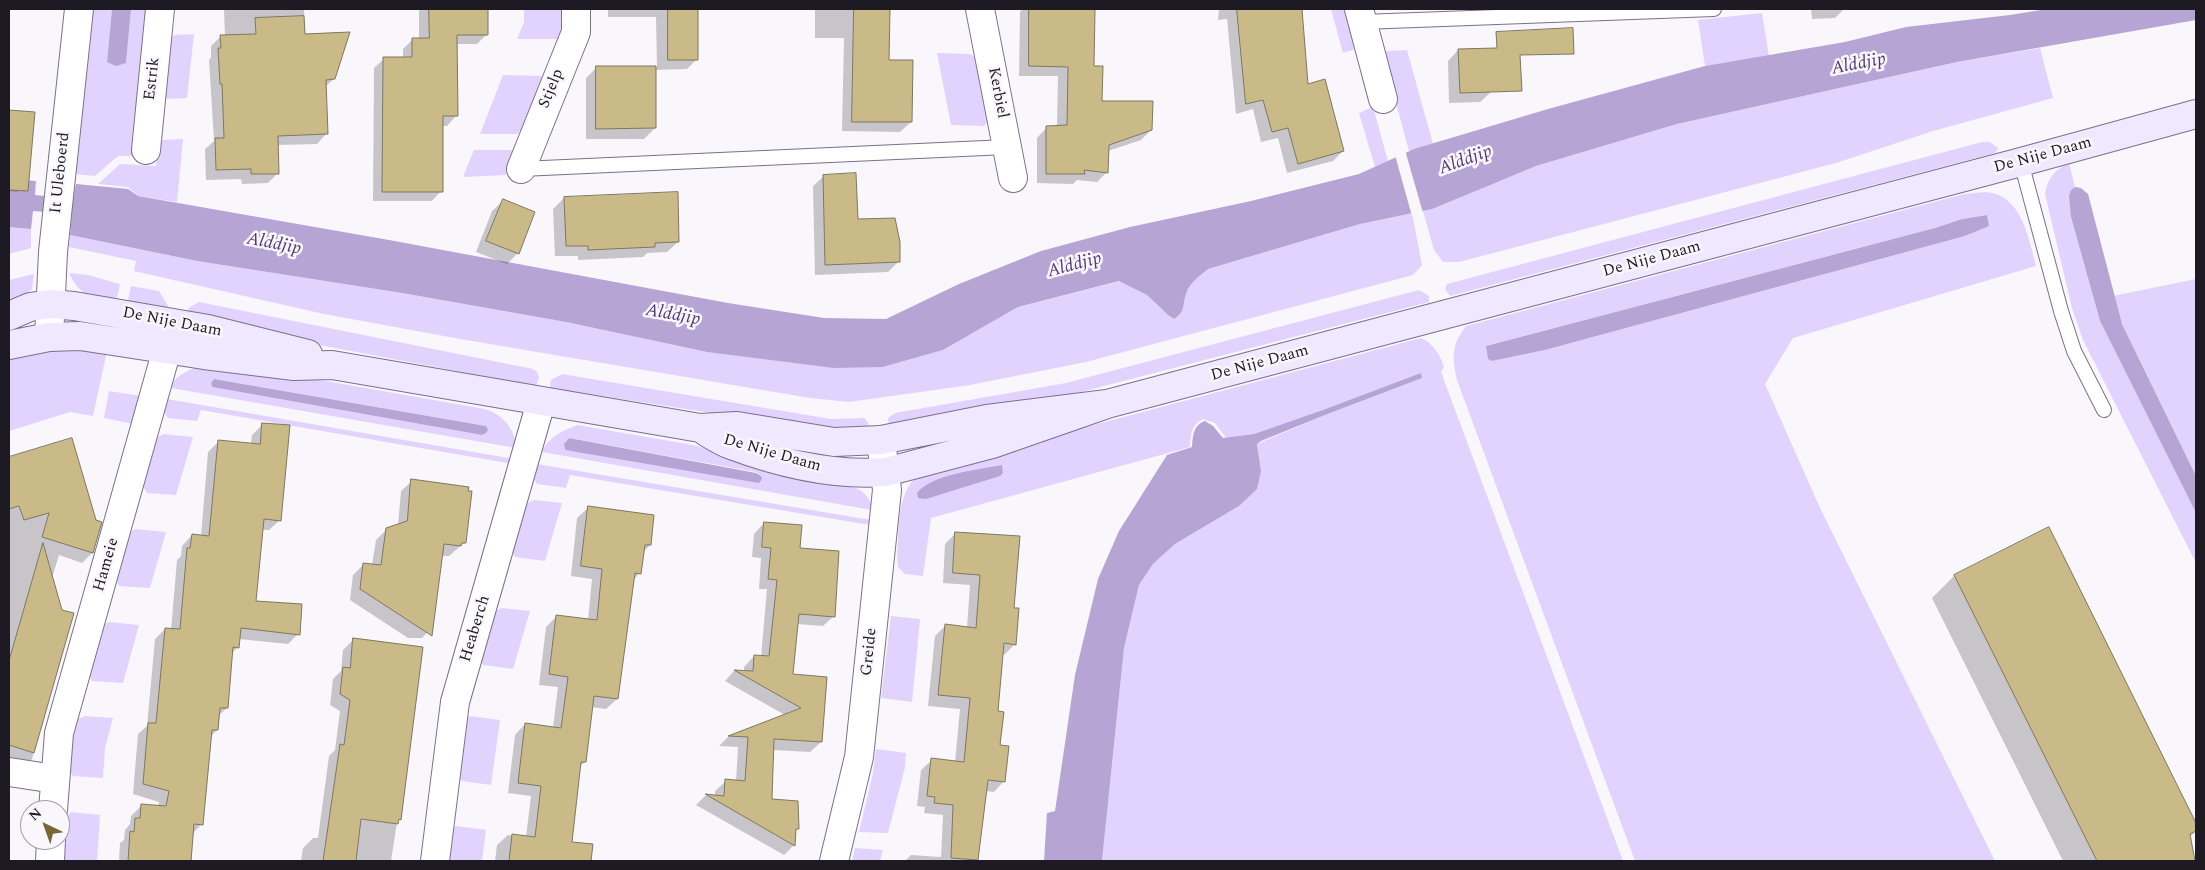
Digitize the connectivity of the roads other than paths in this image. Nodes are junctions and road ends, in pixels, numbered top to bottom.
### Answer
1 (79, 9) edge
2 (160, 9) edge
3 (576, 9) edge
4 (980, 9) edge
5 (1714, 9) edge
6 (1361, 15) edge
7 (1383, 99) dead end
8 (2196, 114) edge
9 (1007, 147) junction
10 (146, 150) dead end
11 (2021, 162) junction
12 (521, 168) joint
13 (1013, 178) dead end
14 (50, 304) junction
15 (9, 316) edge
16 (174, 322) junction
17 (49, 337) junction
18 (9, 344) edge
19 (167, 351) junction
20 (332, 365) junction
21 (541, 402) junction
22 (1106, 404) junction
23 (2104, 410) dead end
24 (700, 428) junction
25 (881, 440) junction
26 (886, 472) junction
27 (9, 772) edge
28 (56, 778) junction
29 (54, 800) edge
30 (435, 861) edge
31 (834, 861) edge

1 - 14 street, It Uleboerd
2 - 10 street, Estrik
3 - 12 street, Stjelp
4 - 9 street, Kerbiel
5 - 6 lane
6 - 7 street
8 - 11 street, De Nije Daam
9 - 12 lane
9 - 13 street, Kerbiel
11 - 22 street, De Nije Daam
11 - 23 lane
14 - 15 street, De Nije Daam
14 - 16 street, De Nije Daam
14 - 17 street, It Uleboerd
16 - 19 street, Hameie
16 - 20 street, De Nije Daam
17 - 18 street, De Nije Daam
17 - 19 street, De Nije Daam
19 - 20 street, De Nije Daam
19 - 28 street, Hameie
20 - 21 street, De Nije Daam
21 - 24 street, De Nije Daam
21 - 30 street, Heaberch
22 - 25 street, De Nije Daam
22 - 26 street, De Nije Daam
24 - 25 street, De Nije Daam
24 - 26 street, De Nije Daam
25 - 26 street, Greide
26 - 31 street, Greide
27 - 28 street
28 - 29 street, Hameie

